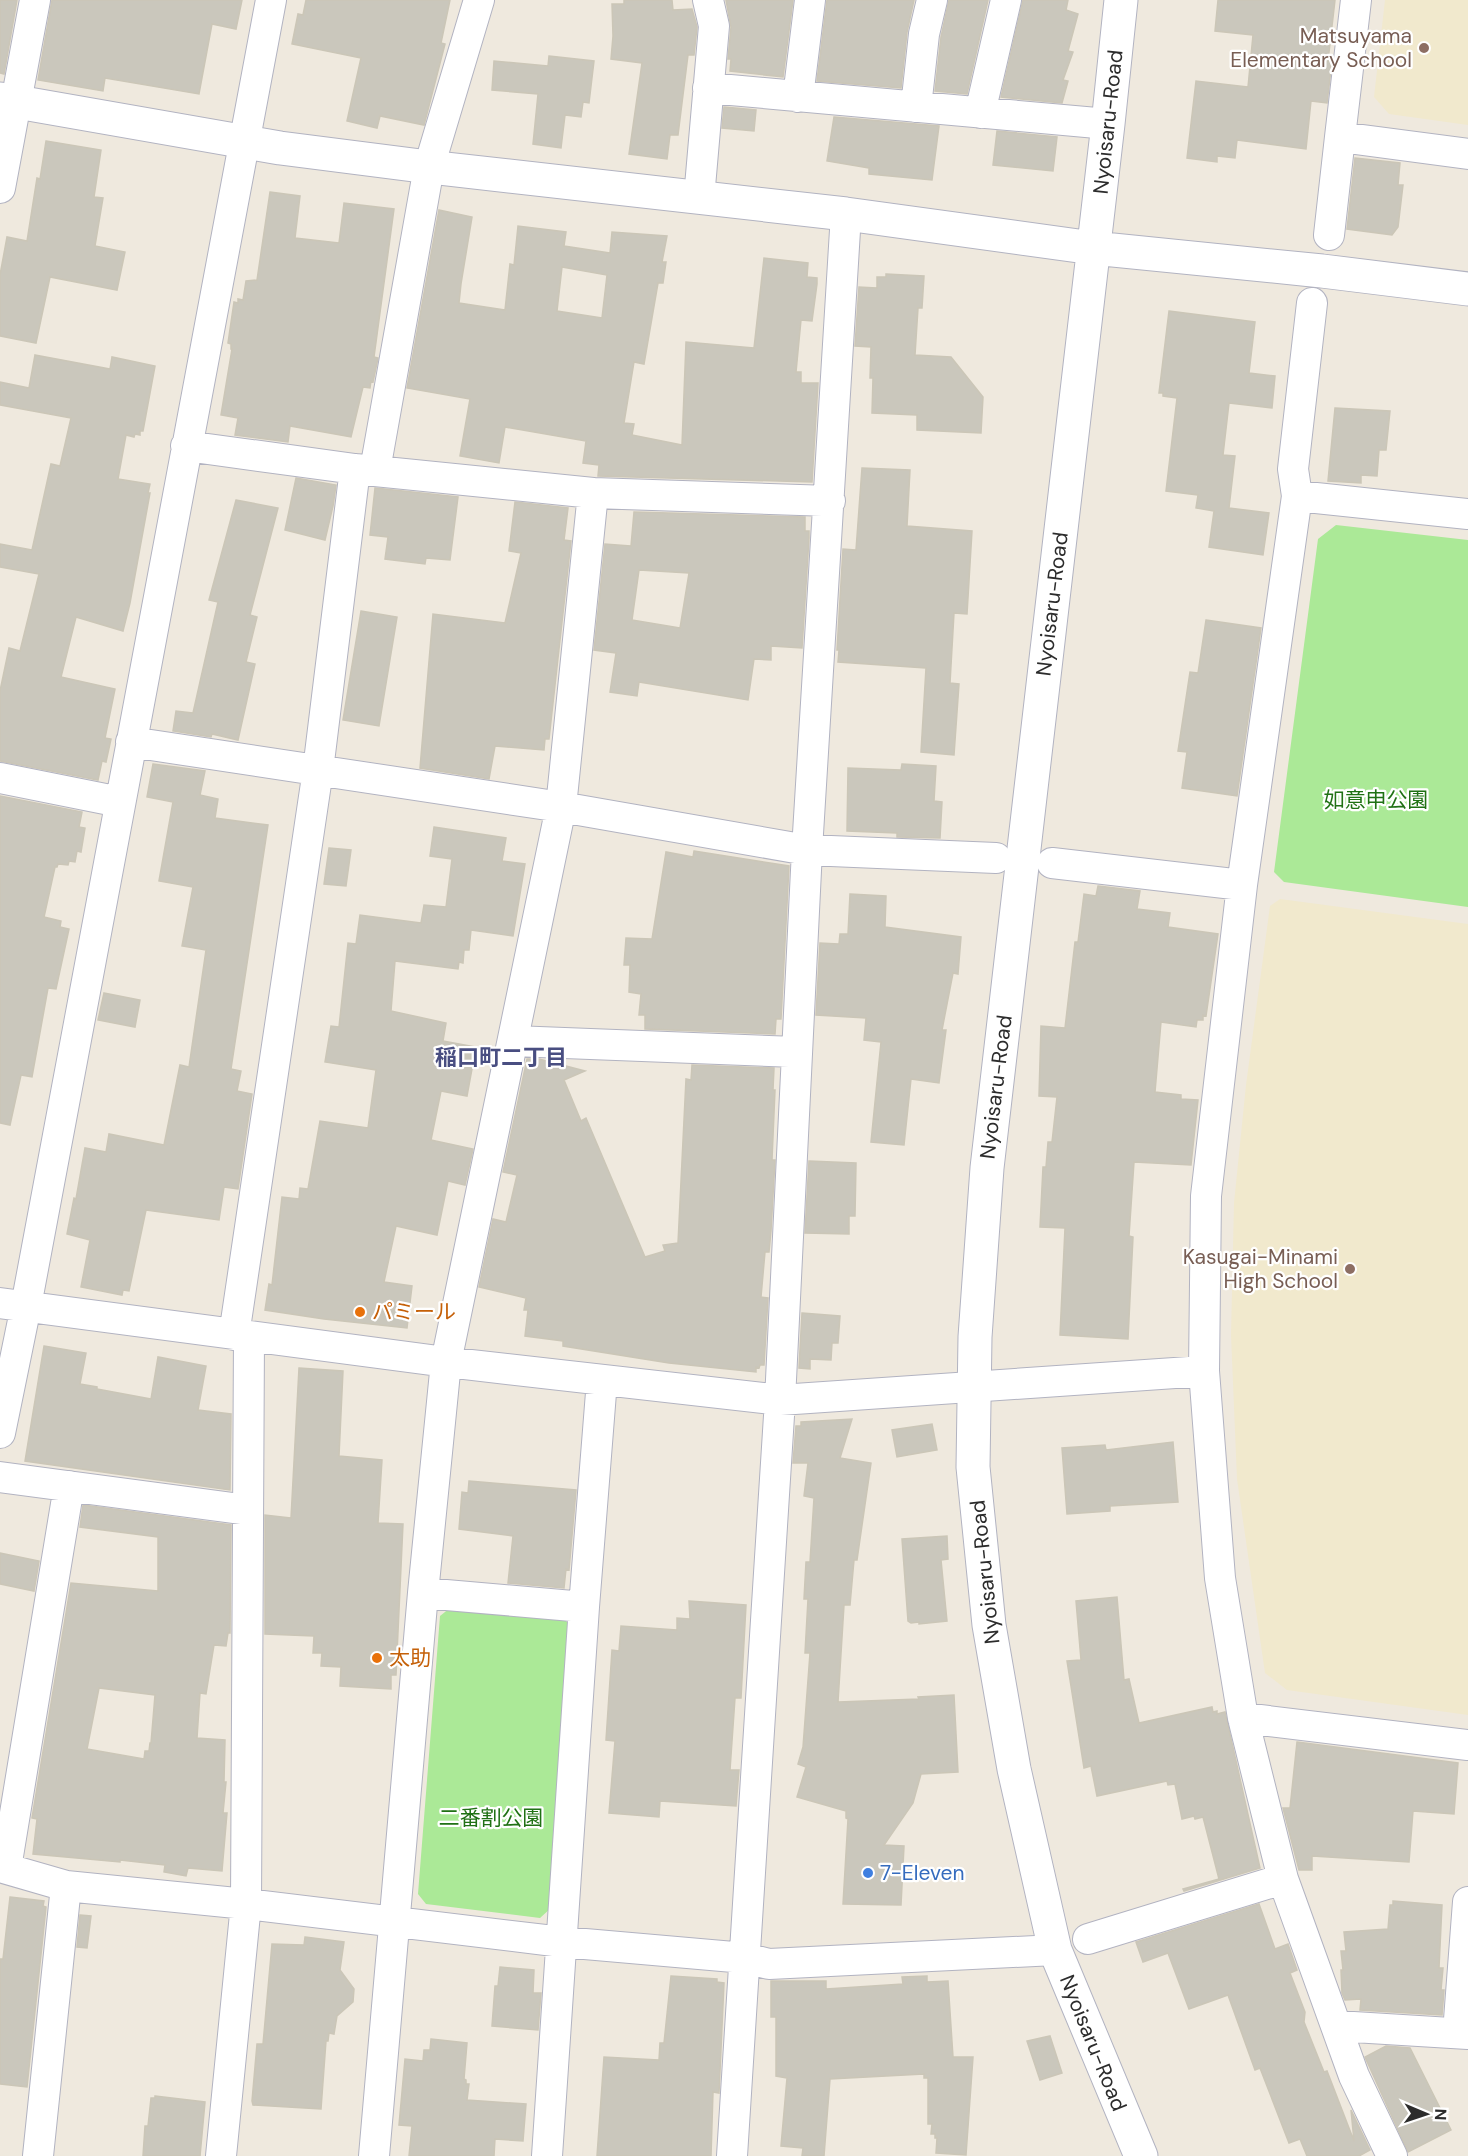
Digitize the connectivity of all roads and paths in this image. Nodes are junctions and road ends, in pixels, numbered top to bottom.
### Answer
1 (35, 0) edge
2 (271, 0) edge
3 (479, 0) edge
4 (708, 0) edge
5 (810, 0) edge
6 (932, 0) edge
7 (1006, 0) edge
8 (1121, 0) edge
9 (1356, 0) edge
10 (708, 88) junction
11 (798, 97) junction
12 (8, 100) edge
13 (916, 107) junction
14 (980, 113) junction
15 (1108, 124) junction
16 (1340, 137) junction
17 (245, 143) junction
18 (1468, 154) edge
19 (429, 167) junction
20 (0, 188) edge
21 (699, 198) junction
22 (846, 214) junction
23 (1329, 235) dead end
24 (1093, 248) junction
25 (1468, 289) edge
26 (1312, 303) dead end
27 (186, 446) junction
28 (365, 470) junction
29 (593, 493) junction
30 (1297, 496) junction
31 (830, 501) junction
32 (1468, 514) edge
33 (131, 742) junction
34 (318, 770) junction
35 (0, 778) edge
36 (120, 802) junction
37 (561, 807) junction
38 (807, 850) junction
39 (996, 858) dead end
40 (1052, 863) dead end
41 (1242, 885) junction
42 (513, 1041) junction
43 (796, 1052) junction
44 (13, 1304) edge
45 (242, 1336) junction
46 (446, 1362) junction
47 (1204, 1371) junction
48 (602, 1380) junction
49 (973, 1386) junction
50 (780, 1400) junction
51 (0, 1433) edge
52 (0, 1477) edge
53 (69, 1486) junction
54 (248, 1509) junction
55 (423, 1593) junction
56 (584, 1606) junction
57 (1243, 1718) junction
58 (1468, 1745) edge
59 (3, 1868) edge
60 (1283, 1879) junction
61 (66, 1886) junction
62 (1468, 1902) edge
63 (246, 1904) junction
64 (394, 1923) junction
65 (1088, 1939) dead end
66 (562, 1942) junction
67 (1055, 1950) junction
68 (745, 1958) junction
69 (1337, 2026) junction
70 (1463, 2034) edge
71 (38, 2156) edge
72 (221, 2156) edge
73 (374, 2156) edge
74 (547, 2156) edge
75 (732, 2156) edge
76 (1141, 2156) edge
77 (1392, 2156) edge

1 - 12 street
2 - 17 street
3 - 19 street
4 - 10 street
5 - 11 street
6 - 13 street
7 - 14 street
8 - 15 street, Nyoisaru-Road
9 - 16 street
10 - 11 street
10 - 21 street
11 - 13 street
12 - 17 street
12 - 20 street
13 - 14 street
14 - 15 street
15 - 24 street, Nyoisaru-Road
16 - 18 street
16 - 23 street
17 - 19 street
17 - 27 street
19 - 21 street
19 - 28 street
21 - 22 street
22 - 24 street
22 - 31 street
24 - 25 street
24 - 49 street, Nyoisaru-Road
26 - 30 street
27 - 28 street
27 - 33 street
28 - 29 street
28 - 34 street
29 - 31 street
29 - 37 street
30 - 32 street
30 - 41 street
31 - 38 street
33 - 34 street
33 - 36 street
34 - 37 street
34 - 45 street
35 - 36 street
36 - 44 street
37 - 38 street
37 - 42 street
38 - 39 street
38 - 43 street
40 - 41 street
41 - 47 street
42 - 43 street
42 - 46 street
43 - 50 street
44 - 45 street
44 - 51 street
45 - 46 street
45 - 54 street
46 - 48 street
46 - 55 street
47 - 49 street
47 - 57 street
48 - 50 street
48 - 56 street
49 - 50 street
49 - 67 street, Nyoisaru-Road
50 - 68 street
52 - 53 street
53 - 54 street
53 - 59 street
54 - 63 street
55 - 56 street
55 - 64 street
56 - 66 street
57 - 58 street
57 - 60 street
59 - 61 street
60 - 65 street
60 - 69 street
61 - 63 street
61 - 71 street
62 - 70 street
63 - 64 street
63 - 72 street
64 - 66 street
64 - 73 street
66 - 68 street
66 - 74 street
67 - 68 street
67 - 76 street, Nyoisaru-Road
68 - 75 street
69 - 70 street
69 - 77 street

